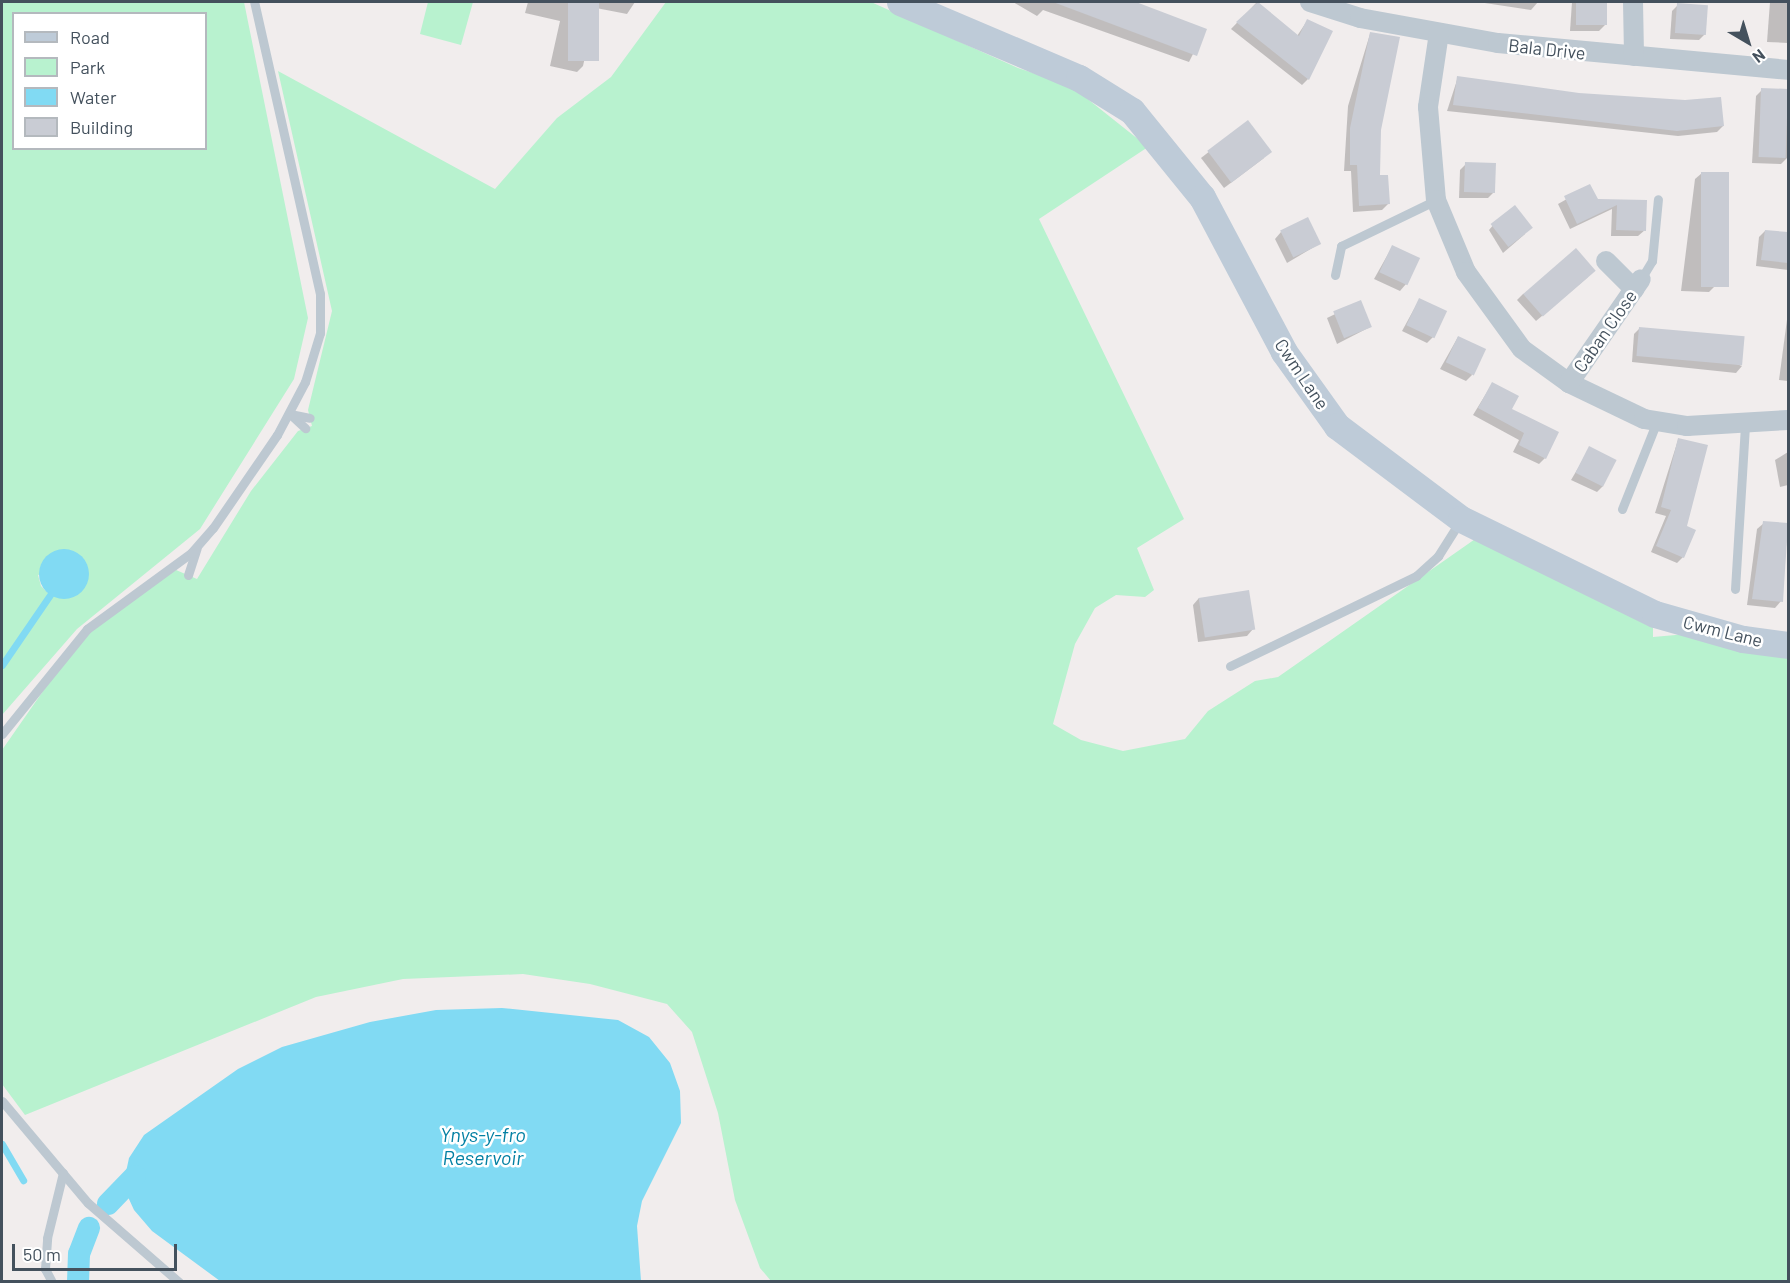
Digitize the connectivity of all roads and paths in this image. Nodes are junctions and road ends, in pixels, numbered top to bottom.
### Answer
1 (254, 2) edge
2 (900, 2) edge
3 (1310, 2) edge
4 (1633, 2) edge
5 (1439, 33) junction
6 (1634, 56) junction
7 (1788, 70) edge
8 (1658, 199) dead end
9 (1436, 200) junction
10 (1606, 261) dead end
11 (1335, 275) dead end
12 (1638, 284) junction
13 (1569, 383) junction
14 (290, 414) junction
15 (310, 418) dead end
16 (1788, 420) edge
17 (1657, 421) junction
18 (1745, 426) junction
19 (304, 428) dead end
20 (1622, 509) dead end
21 (1461, 519) junction
22 (198, 545) junction
23 (188, 575) dead end
24 (1735, 589) dead end
25 (1788, 645) edge
26 (1230, 666) dead end
27 (2, 734) edge
28 (2, 1101) edge
29 (63, 1173) junction
30 (52, 1281) edge
31 (178, 1281) edge

1 - 14 lane
2 - 21 street, Cwm Lane
3 - 5 street, Bala Drive
4 - 6 street
5 - 6 street, Bala Drive
5 - 9 street
6 - 7 street, Bala Drive
8 - 12 lane
9 - 11 lane
9 - 13 street
10 - 12 street
12 - 13 street, Caban Close
13 - 17 street
14 - 15 lane
14 - 19 lane
14 - 22 lane
16 - 18 street
17 - 18 street
17 - 20 lane
18 - 24 lane
21 - 25 street, Cwm Lane
21 - 26 lane
22 - 23 lane
22 - 27 lane
28 - 29 lane
29 - 30 lane
29 - 31 lane

